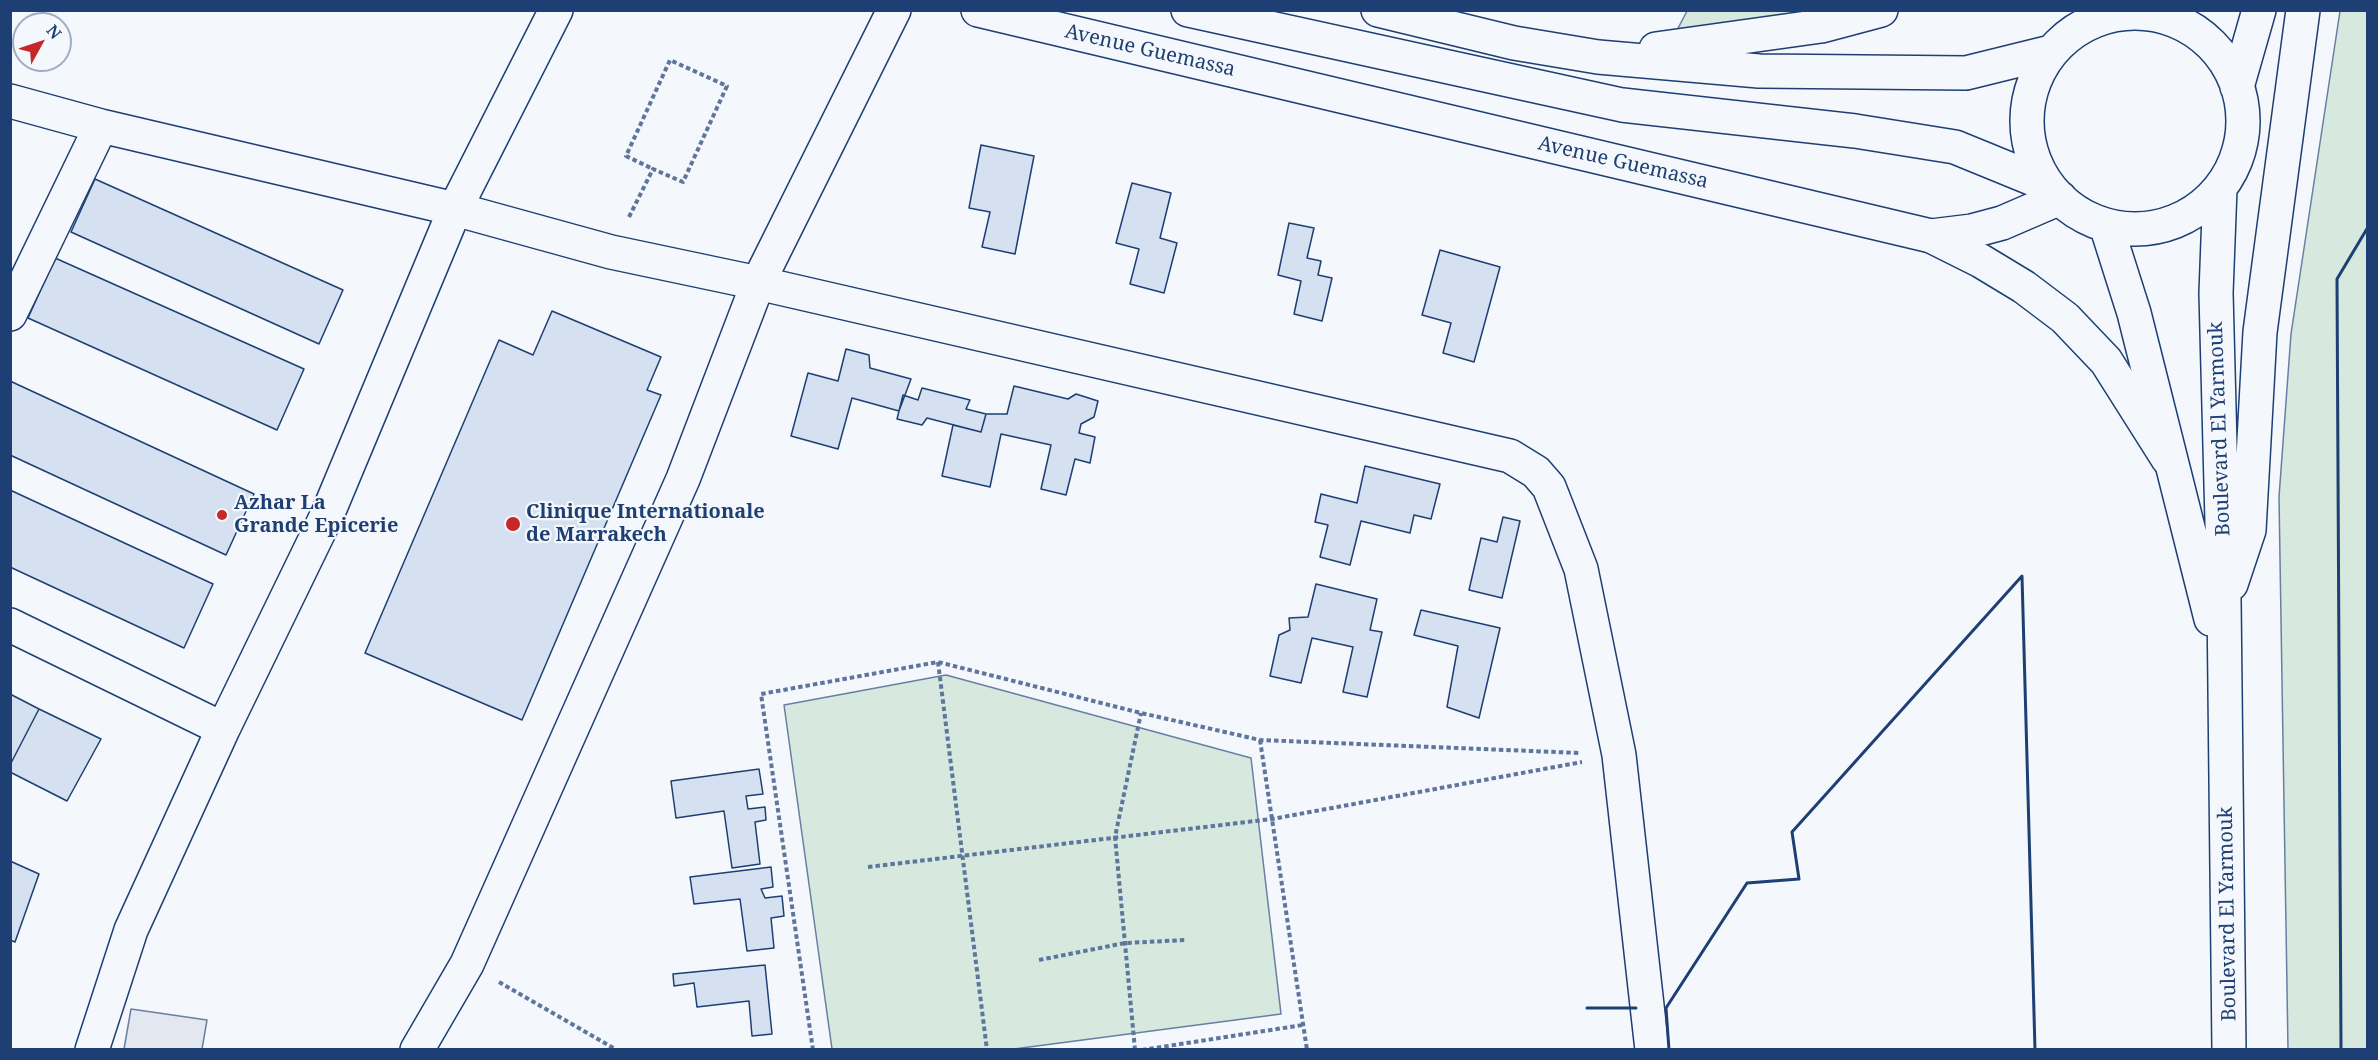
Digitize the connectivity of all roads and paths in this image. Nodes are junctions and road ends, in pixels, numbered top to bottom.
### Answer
1 (556, 10) edge
2 (894, 10) edge
3 (978, 10) edge
4 (1188, 10) edge
5 (1378, 10) edge
6 (1881, 10) edge
7 (2259, 10) edge
8 (2303, 10) edge
9 (2111, 13) edge
10 (2051, 52) junction
11 (1598, 57) junction
12 (2237, 87) junction
13 (10, 101) edge
14 (101, 126) junction
15 (653, 169) junction
16 (2220, 188) junction
17 (2054, 191) junction
18 (455, 209) junction
19 (2106, 225) junction
20 (1931, 236) junction
21 (611, 252) junction
22 (758, 283) junction
23 (10, 314) edge
24 (2174, 470) junction
25 (2224, 599) junction
26 (10, 625) edge
27 (938, 662) junction
28 (2224, 671) junction
29 (1141, 713) junction
30 (223, 729) junction
31 (1260, 740) junction
32 (1619, 755) junction
33 (1272, 819) junction
34 (1115, 837) junction
35 (962, 856) junction
36 (868, 867) dead end
37 (1185, 940) dead end
38 (1125, 943) junction
39 (1039, 960) dead end
40 (467, 964) junction
41 (1303, 1025) junction
42 (92, 1050) edge
43 (417, 1050) edge
44 (617, 1050) edge
45 (813, 1050) edge
46 (987, 1050) edge
47 (1135, 1050) edge
48 (1142, 1050) edge
49 (1307, 1050) edge
50 (1653, 1050) edge
51 (2229, 1050) edge

1 - 18 street
2 - 22 street
3 - 20 street, Avenue Guemassa
4 - 17 street
5 - 11 street
6 - 11 street
7 - 12 street
8 - 25 street
9 - 10 street
9 - 12 street
10 - 11 street
10 - 17 street
12 - 16 street
13 - 14 street
14 - 18 street
14 - 23 street
15 - 15 path
15 - 21 path
16 - 19 street
16 - 25 street, Boulevard El Yarmouk
17 - 19 street
17 - 20 street
18 - 21 street
18 - 30 street
19 - 24 street, Boulevard El Yarmouk
20 - 24 street, Avenue Guemassa
21 - 22 street
22 - 32 street
22 - 40 street
24 - 28 street, Boulevard El Yarmouk
25 - 28 street, Boulevard El Yarmouk
26 - 30 street
27 - 29 path
27 - 35 path
27 - 45 path
28 - 51 street, Boulevard El Yarmouk
29 - 31 path
29 - 34 path
30 - 42 street
31 - 32 path
31 - 33 path
32 - 33 path
32 - 50 street
33 - 34 path
33 - 41 path
34 - 35 path
34 - 38 path
35 - 36 path
35 - 46 path
37 - 38 path
38 - 39 path
38 - 47 path
40 - 43 street
40 - 44 path
41 - 48 path
41 - 49 path

